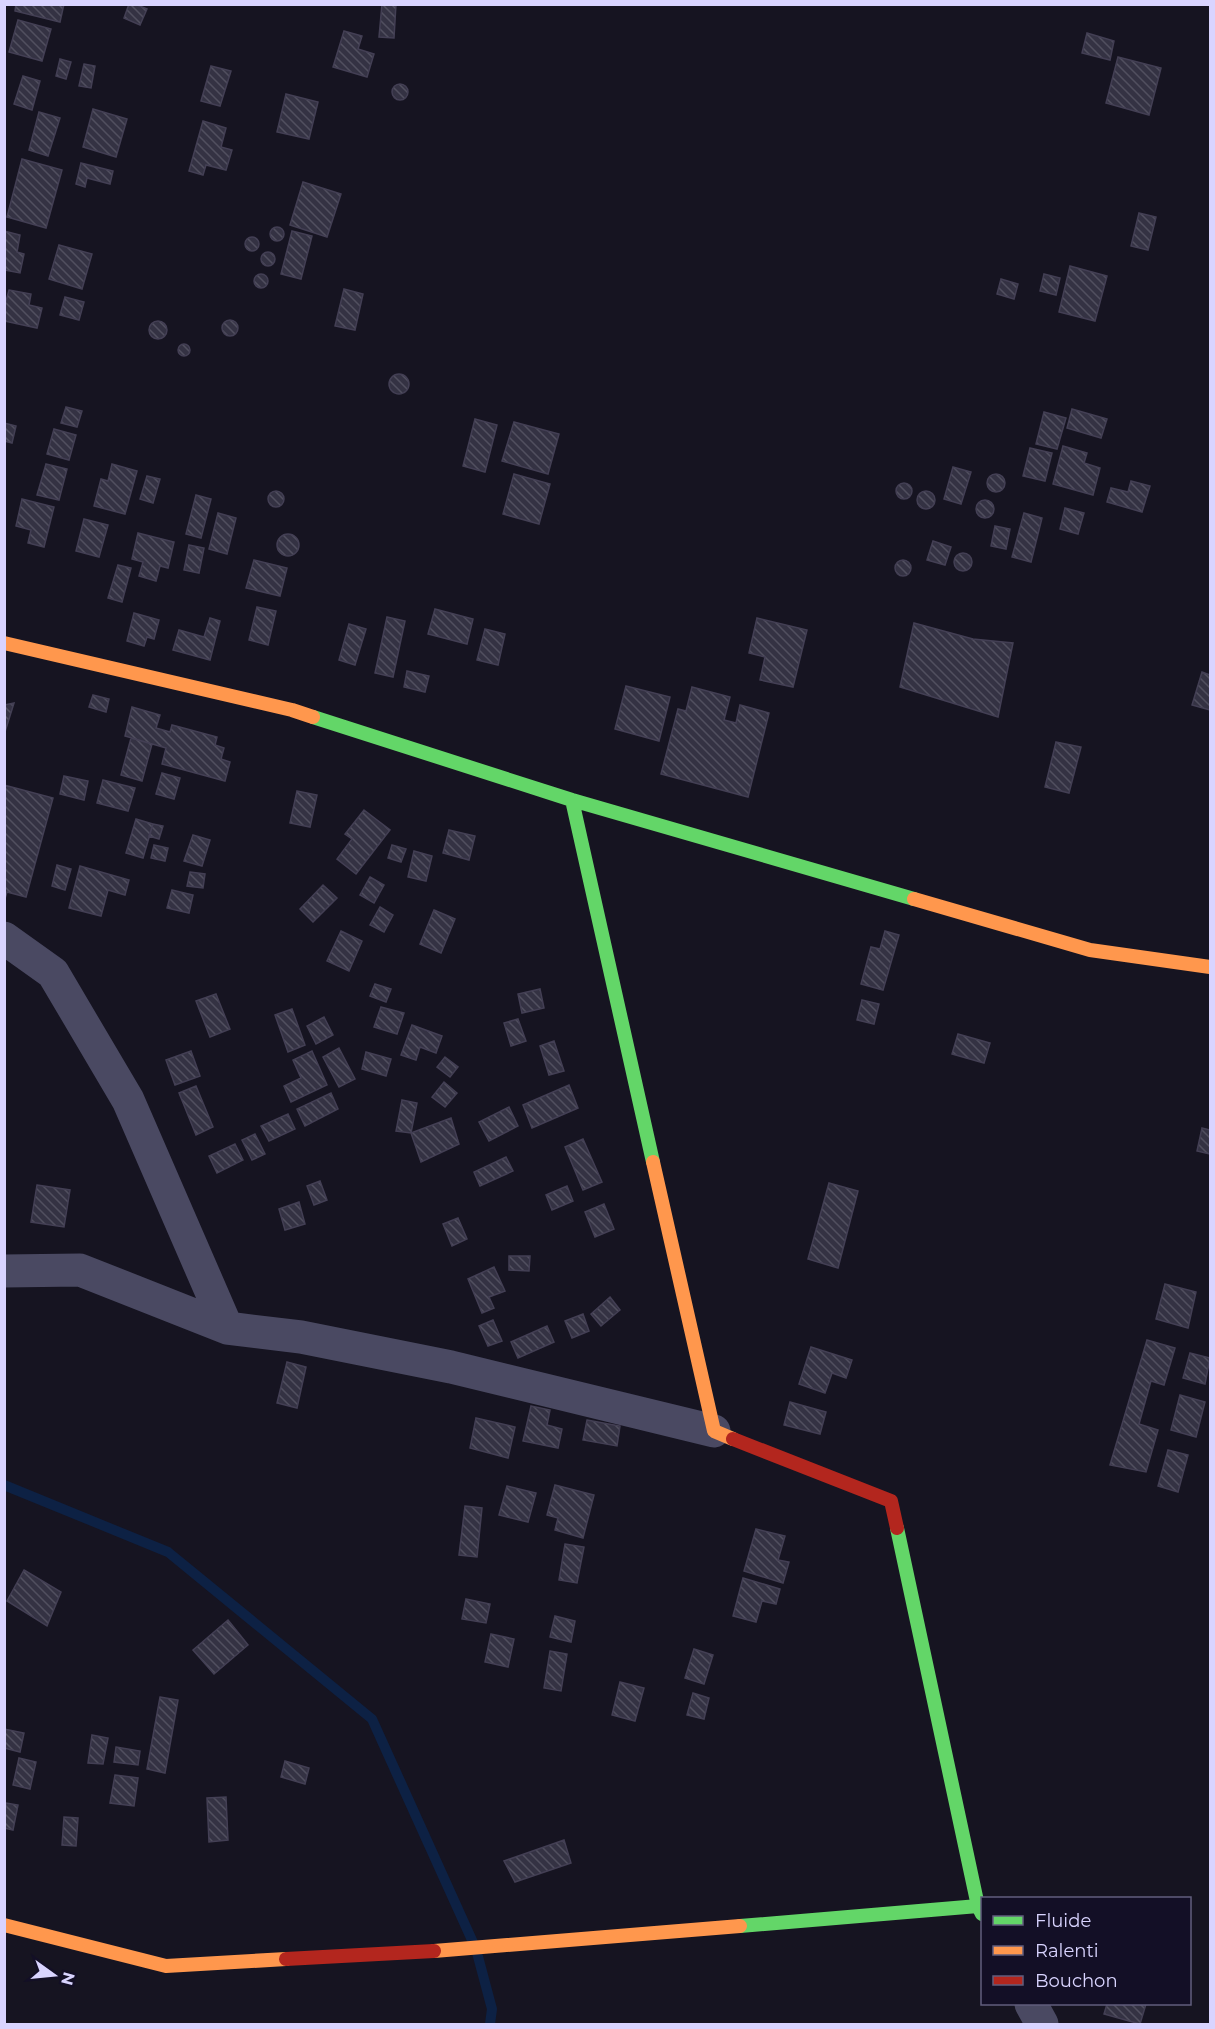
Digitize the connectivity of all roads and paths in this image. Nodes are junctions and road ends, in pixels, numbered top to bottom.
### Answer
1 (4, 643) edge
2 (572, 800) junction
3 (4, 938) edge
4 (1210, 967) edge
5 (4, 1271) edge
6 (227, 1328) junction
7 (714, 1431) junction
8 (980, 1910) edge
9 (4, 1925) edge
10 (1031, 2005) edge
11 (1042, 2025) edge

1 - 2 street
2 - 4 street
2 - 7 street
3 - 6 street
5 - 6 street
6 - 7 street
7 - 8 street
8 - 9 street
10 - 11 street

